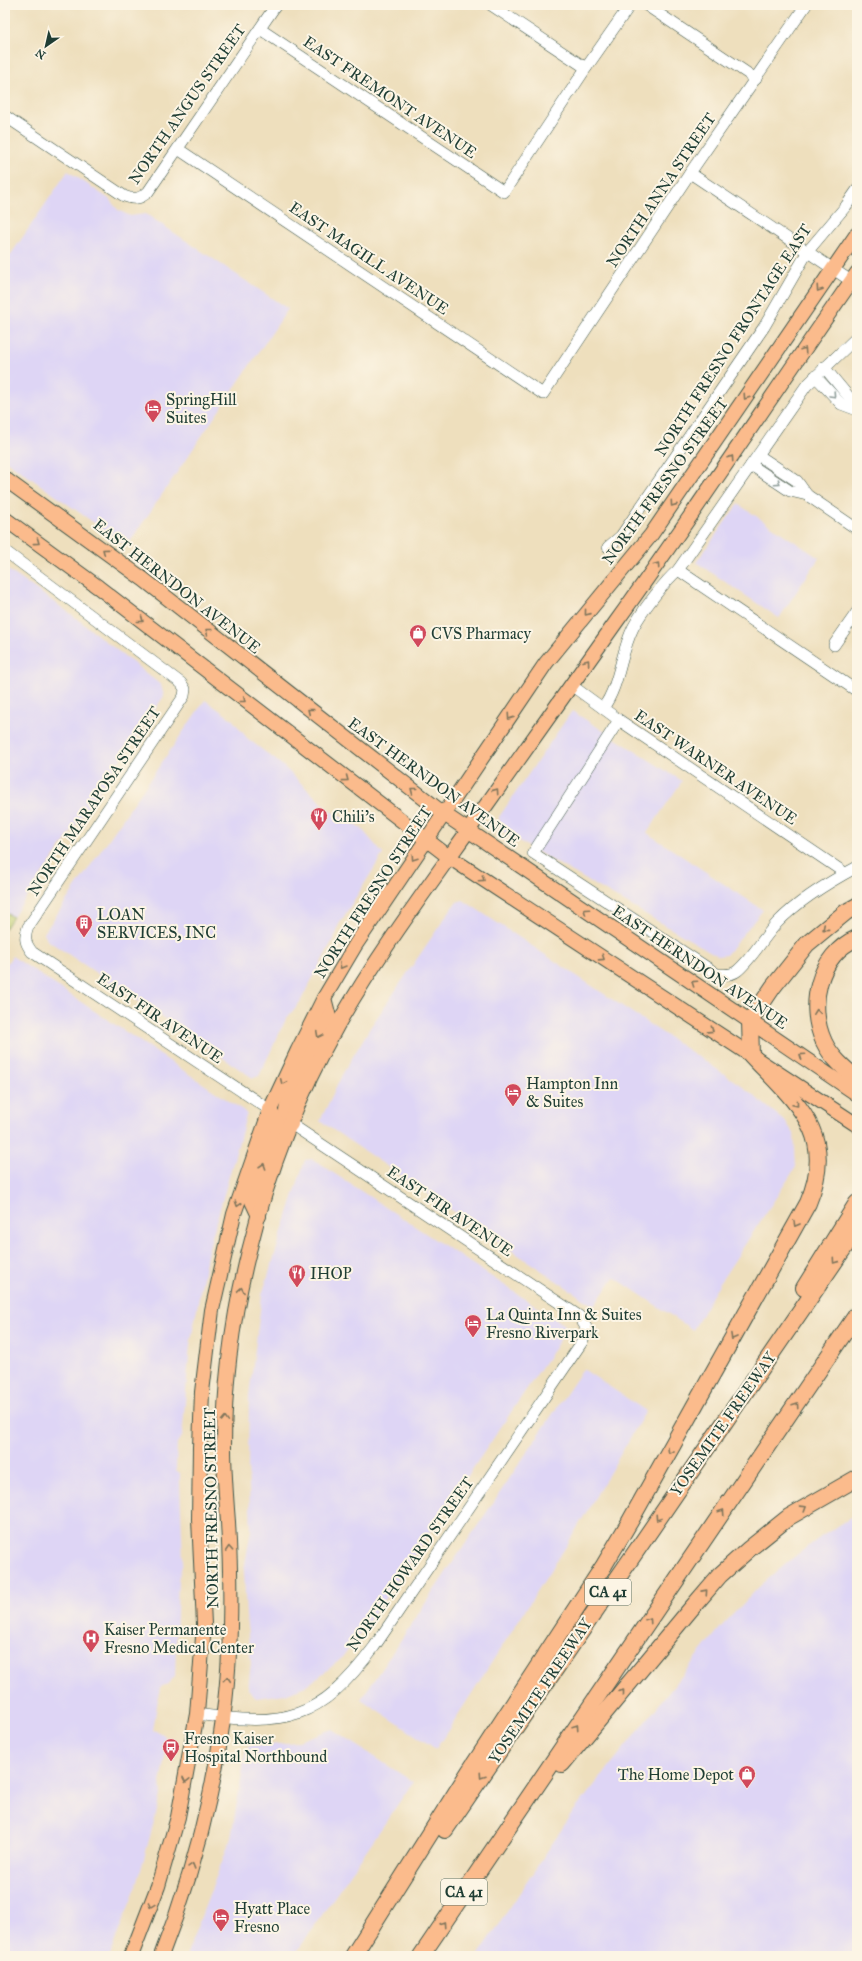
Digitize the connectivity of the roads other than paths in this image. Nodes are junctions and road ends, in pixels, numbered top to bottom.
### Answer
1 (276, 5) edge
2 (491, 5) edge
3 (630, 5) edge
4 (646, 5) edge
5 (806, 5) edge
6 (260, 29) junction
7 (586, 68) junction
8 (756, 80) junction
9 (5, 116) edge
10 (178, 149) junction
11 (690, 173) junction
12 (857, 190) edge
13 (857, 234) edge
14 (808, 251) junction
15 (833, 268) junction
16 (855, 280) edge
17 (857, 337) edge
18 (824, 367) junction
19 (815, 376) junction
20 (543, 394) joint
21 (856, 409) edge
22 (758, 455) junction
23 (751, 465) junction
24 (5, 479) edge
25 (807, 495) junction
26 (5, 519) edge
27 (857, 529) edge
28 (608, 547) dead end
29 (5, 551) edge
30 (678, 570) junction
31 (857, 612) edge
32 (834, 645) dead end
33 (571, 685) junction
34 (857, 691) edge
35 (603, 708) junction
36 (619, 720) junction
37 (444, 814) junction
38 (468, 831) junction
39 (426, 840) junction
40 (449, 857) junction
41 (857, 867) edge
42 (845, 873) junction
43 (857, 906) edge
44 (857, 938) edge
45 (32, 952) joint
46 (324, 998) junction
47 (750, 1021) junction
48 (751, 1055) junction
49 (857, 1079) edge
50 (857, 1094) edge
51 (270, 1110) junction
52 (291, 1124) junction
53 (857, 1125) edge
54 (857, 1203) edge
55 (259, 1216) junction
56 (857, 1229) edge
57 (857, 1314) edge
58 (587, 1329) joint
59 (857, 1478) edge
60 (682, 1483) junction
61 (197, 1714) junction
62 (223, 1718) junction
63 (507, 1829) junction
64 (132, 1956) edge
65 (161, 1956) edge
66 (354, 1956) edge
67 (359, 1956) edge
68 (421, 1956) edge

1 - 6 street, NORTH ANGUS STREET
2 - 7 street
3 - 7 street
4 - 8 street
5 - 8 street, NORTH ANNA STREET
6 - 7 street, EAST FREMONT AVENUE
6 - 10 street, NORTH ANGUS STREET
8 - 11 street, NORTH ANNA STREET
9 - 10 street, NORTH ANGUS STREET
10 - 20 street, EAST MAGILL AVENUE
11 - 14 street
11 - 20 street, NORTH ANNA STREET
12 - 14 street, NORTH FRESNO FRONTAGE EAST
13 - 15 main road, NORTH FRESNO STREET
14 - 15 street
14 - 28 street, NORTH FRESNO FRONTAGE EAST
15 - 16 street
15 -> 37 main road, NORTH FRESNO STREET
33 -> 16 main road, NORTH FRESNO STREET
17 - 18 street
18 - 19 street
18 - 21 street
19 -> 21 street
19 - 22 street
22 - 23 street
22 - 25 street
23 -> 25 street
23 - 30 street
37 -> 24 main road, EAST HERNDON AVENUE
25 - 27 street
26 -> 39 main road
29 - 45 street, NORTH MARAPOSA STREET
30 - 34 street
30 - 35 street
31 - 32 street
33 - 35 street, EAST WARNER AVENUE
38 -> 33 main road, NORTH FRESNO STREET
35 - 36 street, EAST WARNER AVENUE
36 - 42 street, EAST WARNER AVENUE
36 - 42 street
37 - 38 main road, EAST HERNDON AVENUE
37 - 39 main road, NORTH FRESNO STREET
38 - 40 main road, NORTH FRESNO STREET
47 -> 38 main road, EAST HERNDON AVENUE
39 - 40 main road
39 -> 46 main road, NORTH FRESNO STREET
40 -> 48 main road
40 - 52 main road, NORTH FRESNO STREET
41 - 42 street
43 -> 47 highway
49 -> 44 highway
45 - 51 street, EAST FIR AVENUE
46 -> 51 main road, NORTH FRESNO STREET
46 -> 52 main road
47 - 48 highway
50 -> 47 main road, EAST HERNDON AVENUE
48 - 53 main road
48 -> 66 highway
55 -> 51 main road
51 -> 61 main road, NORTH FRESNO STREET
52 - 55 main road, NORTH FRESNO STREET
52 - 58 street, EAST FIR AVENUE
54 - 60 highway
62 -> 55 main road, NORTH FRESNO STREET
56 -> 60 highway, YOSEMITE FREEWAY / CA 41
63 -> 57 highway, CA 41
58 - 62 street, NORTH HOWARD STREET
63 -> 59 highway
60 -> 67 highway, YOSEMITE FREEWAY / CA 41
61 - 62 street, NORTH HOWARD STREET
61 -> 64 main road, NORTH FRESNO STREET
65 -> 62 main road, NORTH FRESNO STREET
68 -> 63 highway, CA 41

